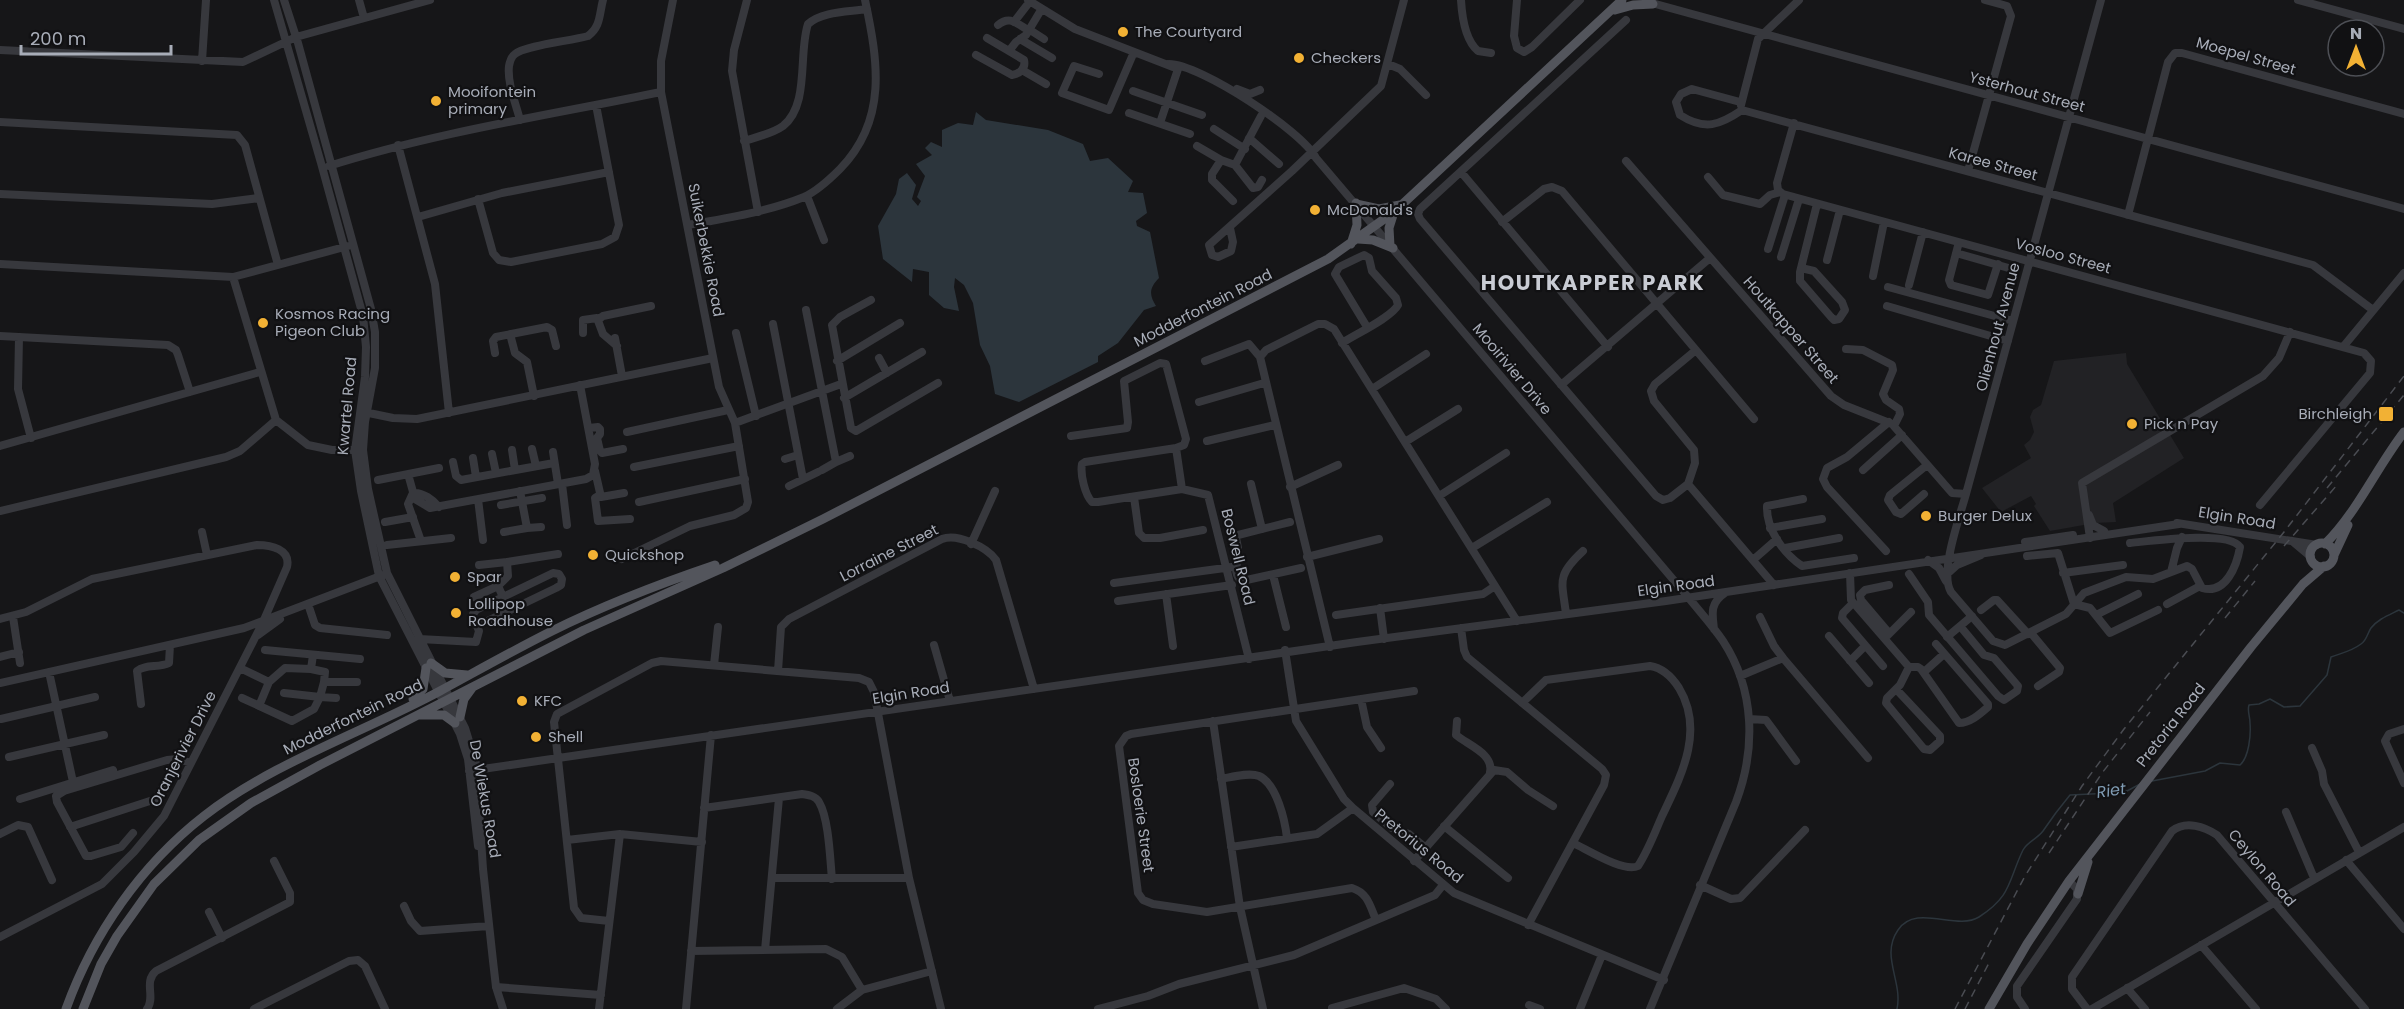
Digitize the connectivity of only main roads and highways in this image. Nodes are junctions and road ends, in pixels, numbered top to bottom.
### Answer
1 (1622, 0) edge
2 (1652, 2) edge
3 (1608, 13) junction
4 (1402, 205) junction
5 (1394, 212) junction
6 (1355, 242) junction
7 (2404, 432) edge
8 (2404, 442) edge
9 (2321, 544) junction
10 (2334, 555) junction
11 (739, 558) junction
12 (2312, 559) junction
13 (2324, 566) junction
14 (2303, 584) junction
15 (469, 675) junction
16 (473, 686) junction
17 (413, 717) junction
18 (351, 734) junction
19 (2092, 851) junction
20 (2063, 890) junction
21 (66, 1009) edge
22 (83, 1009) edge
23 (1989, 1009) edge

1 - 3 main road, Modderfontein Road
2 - 3 main road
3 - 4 main road, Modderfontein Road
4 - 5 main road, Modderfontein Road
4 - 6 main road
5 - 6 main road, Modderfontein Road
5 - 6 main road
6 - 11 main road, Modderfontein Road
7 - 9 main road, Pretoria Road
8 - 10 main road, Pretoria Road
9 - 10 main road
9 - 12 main road, Pretoria Road
10 - 13 main road, Pretoria Road
11 - 15 main road, Modderfontein Road
11 - 16 main road, Modderfontein Road
12 - 13 main road
12 - 14 main road, Pretoria Road
13 - 14 main road, Pretoria Road
14 - 19 main road, Pretoria Road
15 - 18 main road, Modderfontein Road
15 - 18 main road
16 - 17 main road, Modderfontein Road
16 - 17 main road
17 - 22 main road, Modderfontein Road
18 - 21 main road, Modderfontein Road
19 - 20 main road, Pretoria Road
19 - 20 main road
20 - 23 main road, Pretoria Road

